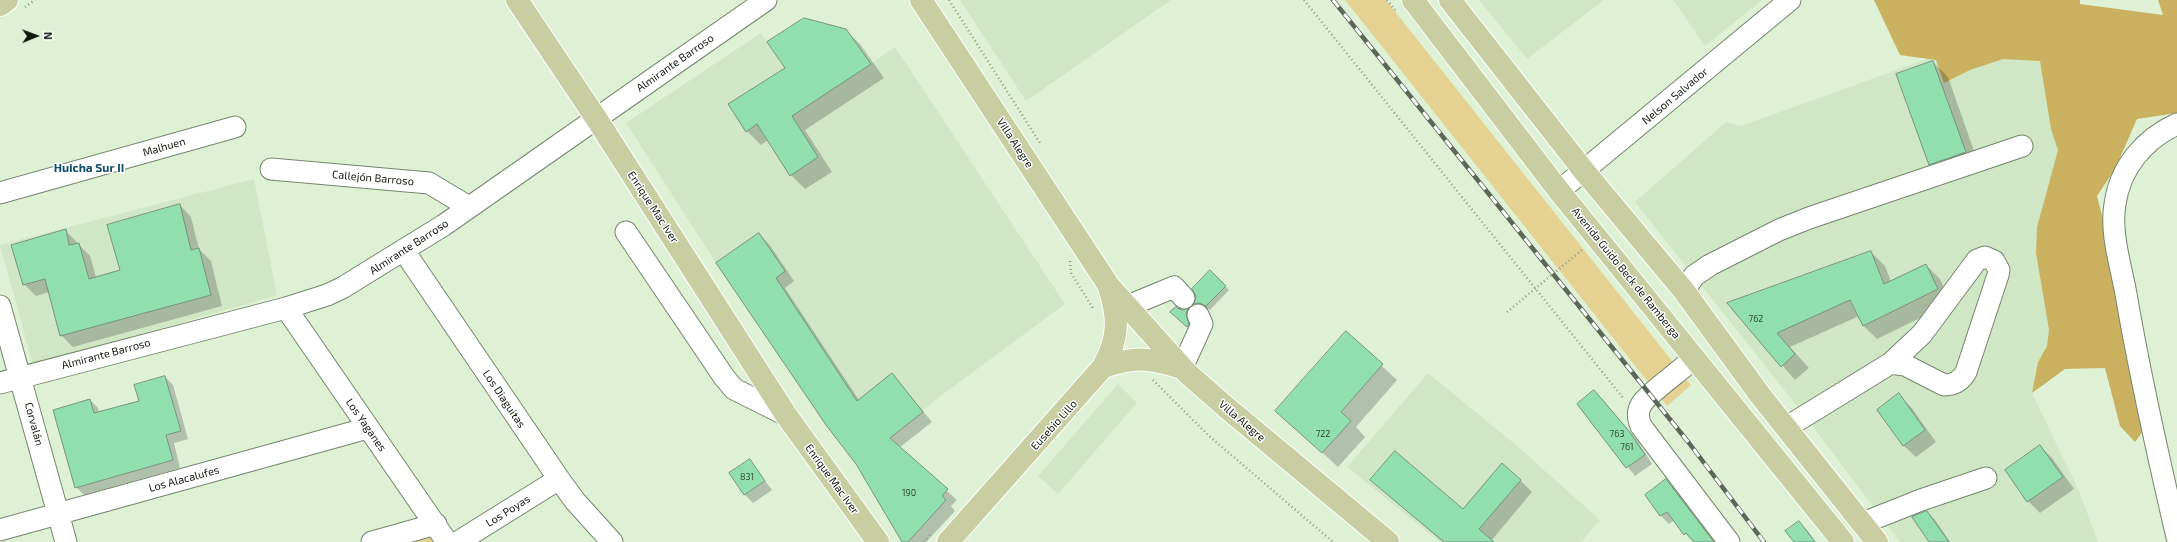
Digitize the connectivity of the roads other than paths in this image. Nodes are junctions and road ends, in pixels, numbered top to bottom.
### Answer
1 (7, 0) edge
2 (517, 0) edge
3 (766, 0) edge
4 (921, 0) edge
5 (1413, 0) edge
6 (1790, 0) edge
7 (1456, 2) edge
8 (0, 5) edge
9 (596, 118) junction
10 (2177, 124) edge
11 (235, 127) dead end
12 (2022, 146) dead end
13 (271, 169) dead end
14 (1584, 171) junction
15 (1559, 191) junction
16 (0, 194) edge
17 (469, 207) junction
18 (626, 232) dead end
19 (404, 251) junction
20 (1109, 286) junction
21 (1684, 291) junction
22 (1184, 298) dead end
23 (0, 306) edge
24 (1128, 306) junction
25 (286, 308) junction
26 (1659, 314) junction
27 (1198, 315) dead end
28 (1694, 358) junction
29 (1891, 363) junction
30 (1103, 367) junction
31 (1182, 368) junction
32 (21, 377) junction
33 (0, 383) edge
34 (786, 415) junction
35 (1787, 427) junction
36 (368, 428) junction
37 (1986, 478) dead end
38 (559, 479) junction
39 (58, 514) junction
40 (1863, 523) junction
41 (436, 524) junction
42 (0, 530) edge
43 (2177, 537) edge
44 (1842, 541) edge
45 (66, 542) edge
46 (373, 542) edge
47 (447, 542) edge
48 (458, 542) edge
49 (612, 542) edge
50 (878, 542) edge
51 (948, 542) edge
52 (1388, 542) edge
53 (1729, 542) edge
54 (1877, 542) edge

1 - 8 main road
2 - 9 main road, Enrique Mac Iver
3 - 9 street, Almirante Barroso
4 - 20 main road, Villa Alegre
5 - 15 main road, Avenida Guido Beck de Ramberga
6 - 14 street, Nelson Salvador
7 - 14 main road
9 - 17 street, Almirante Barroso
9 - 34 main road, Enrique Mac Iver
10 - 43 street
11 - 16 street, Malhuen
12 - 21 street
13 - 17 street, Callejón Barroso
14 - 15 street, Nelson Salvador
14 - 21 main road
15 - 26 main road, Avenida Guido Beck de Ramberga
17 - 19 street, Almirante Barroso
18 - 34 street, Enrique Mac Iver
19 - 25 street, Almirante Barroso
19 - 38 street, Los Diaguitas
20 - 24 main road, Villa Alegre
20 - 30 main road, Villa Alegre
21 - 26 main road
21 - 35 main road
22 - 24 street
23 - 32 street, Corvalán
24 - 31 main road, Villa Alegre
25 - 32 street, Almirante Barroso
25 - 36 street, Los Yaganes
26 - 28 main road, Avenida Guido Beck de Ramberga
27 - 31 street
28 - 44 main road, Avenida Guido Beck de Ramberga
28 - 53 street
29 - 29 street
29 - 35 street
30 - 31 main road
30 - 51 main road, Eusebio Lillo
31 - 52 main road, Villa Alegre
32 - 33 street, Almirante Barroso
32 - 39 street, Corvalán
34 - 50 main road, Enrique Mac Iver
35 - 40 main road
36 - 39 street, Los Alacalufes
36 - 41 street, Los Yaganes
37 - 40 street
38 - 48 street, Los Poyas
38 - 49 street, Los Diaguitas
39 - 42 street, Los Alacalufes
39 - 45 street, Corvalán
40 - 44 main road
40 - 54 main road
41 - 46 street
41 - 47 street, Los Yaganes

